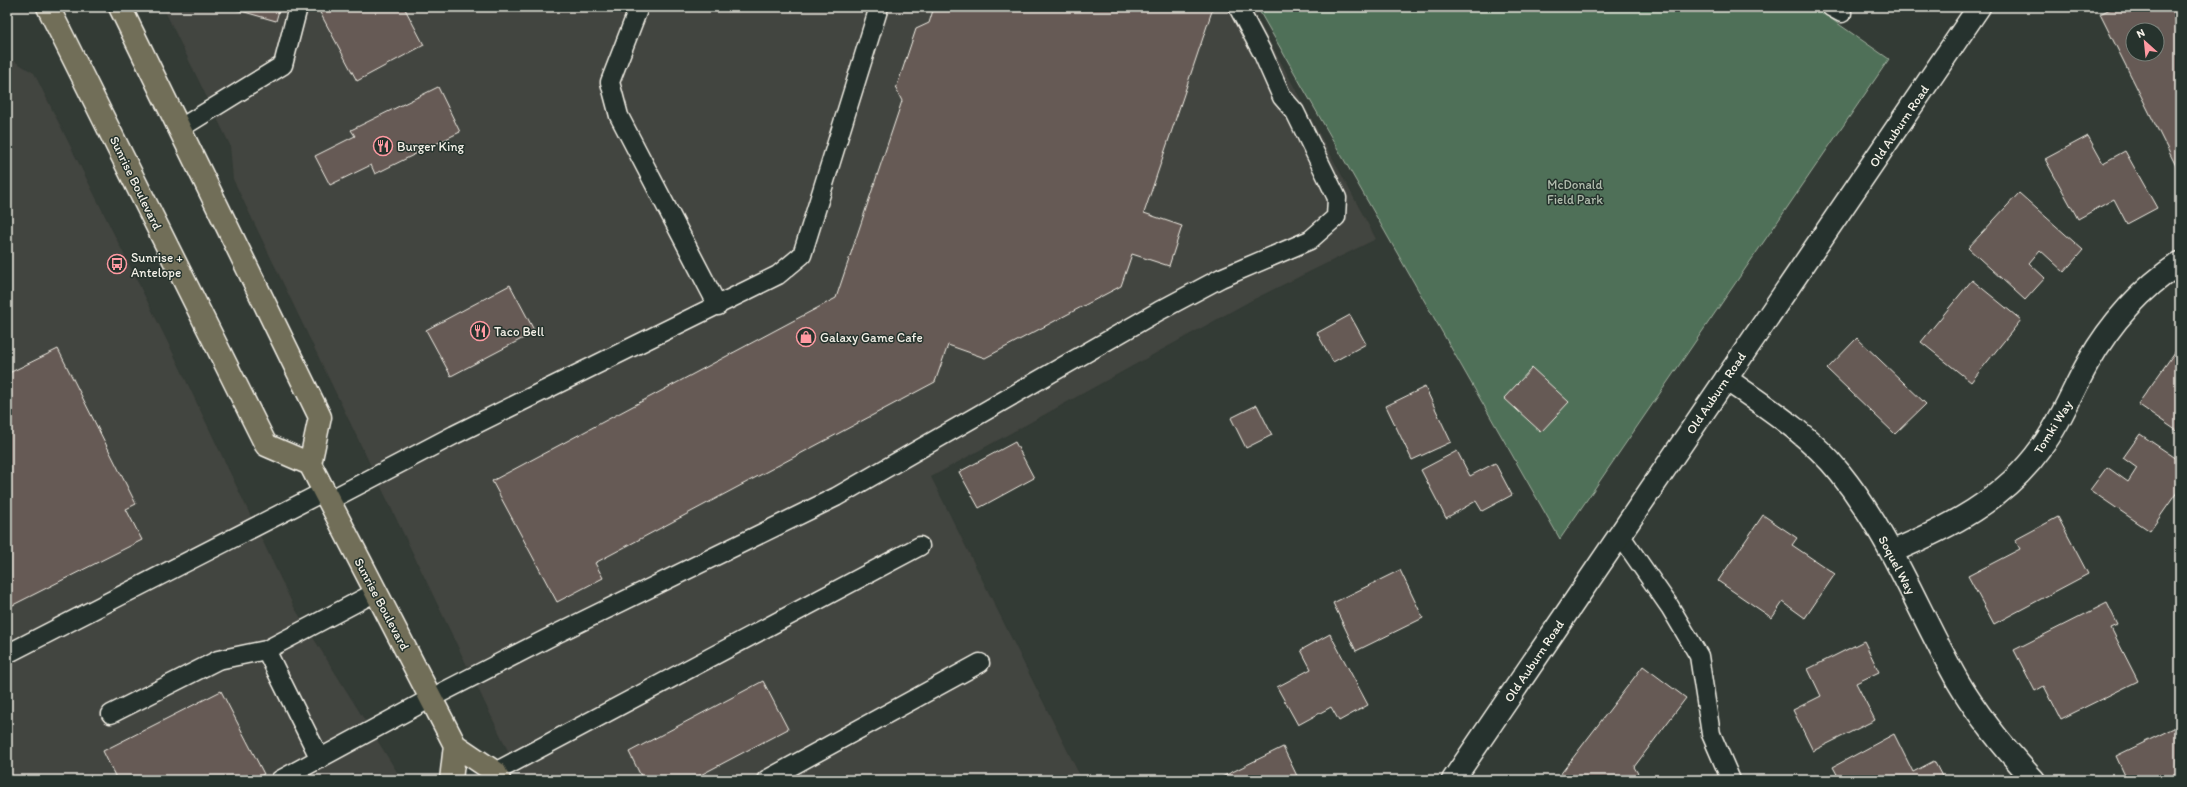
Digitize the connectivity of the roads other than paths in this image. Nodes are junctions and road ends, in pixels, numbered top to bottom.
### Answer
1 (48, 7) edge
2 (120, 7) edge
3 (298, 7) edge
4 (639, 7) edge
5 (879, 7) edge
6 (1238, 7) edge
7 (1979, 7) edge
8 (179, 129) junction
9 (2180, 264) edge
10 (718, 306) junction
11 (1726, 379) junction
12 (310, 464) junction
13 (326, 496) junction
14 (1620, 535) junction
15 (920, 546) dead end
16 (1891, 552) junction
17 (376, 592) junction
18 (266, 650) junction
19 (7, 654) edge
20 (980, 663) dead end
21 (431, 698) junction
22 (111, 714) dead end
23 (455, 744) junction
24 (320, 759) junction
25 (497, 776) edge
26 (280, 780) edge
27 (451, 780) edge
28 (766, 780) edge
29 (1453, 780) edge
30 (1731, 780) edge
31 (2034, 780) edge

1 - 12 main road, Sunrise Boulevard
2 - 8 main road
3 - 8 lane
4 - 10 lane
5 - 10 lane
6 - 21 lane
7 - 11 main road, Old Auburn Road
8 - 12 main road
9 - 16 main road, Tomki Way
10 - 13 lane
11 - 14 main road, Old Auburn Road
11 - 16 main road, Soquel Way
12 - 13 main road, Sunrise Boulevard
13 - 17 main road, Sunrise Boulevard
13 - 19 lane
14 - 29 main road, Old Auburn Road
14 - 30 lane
15 - 25 lane
16 - 31 main road, Soquel Way
17 - 18 lane
17 - 21 main road, Sunrise Boulevard
18 - 22 lane
18 - 24 lane
20 - 28 lane
21 - 23 main road, Sunrise Boulevard
21 - 24 lane
23 - 25 main road, Sunrise Boulevard
23 - 27 main road
24 - 26 lane

